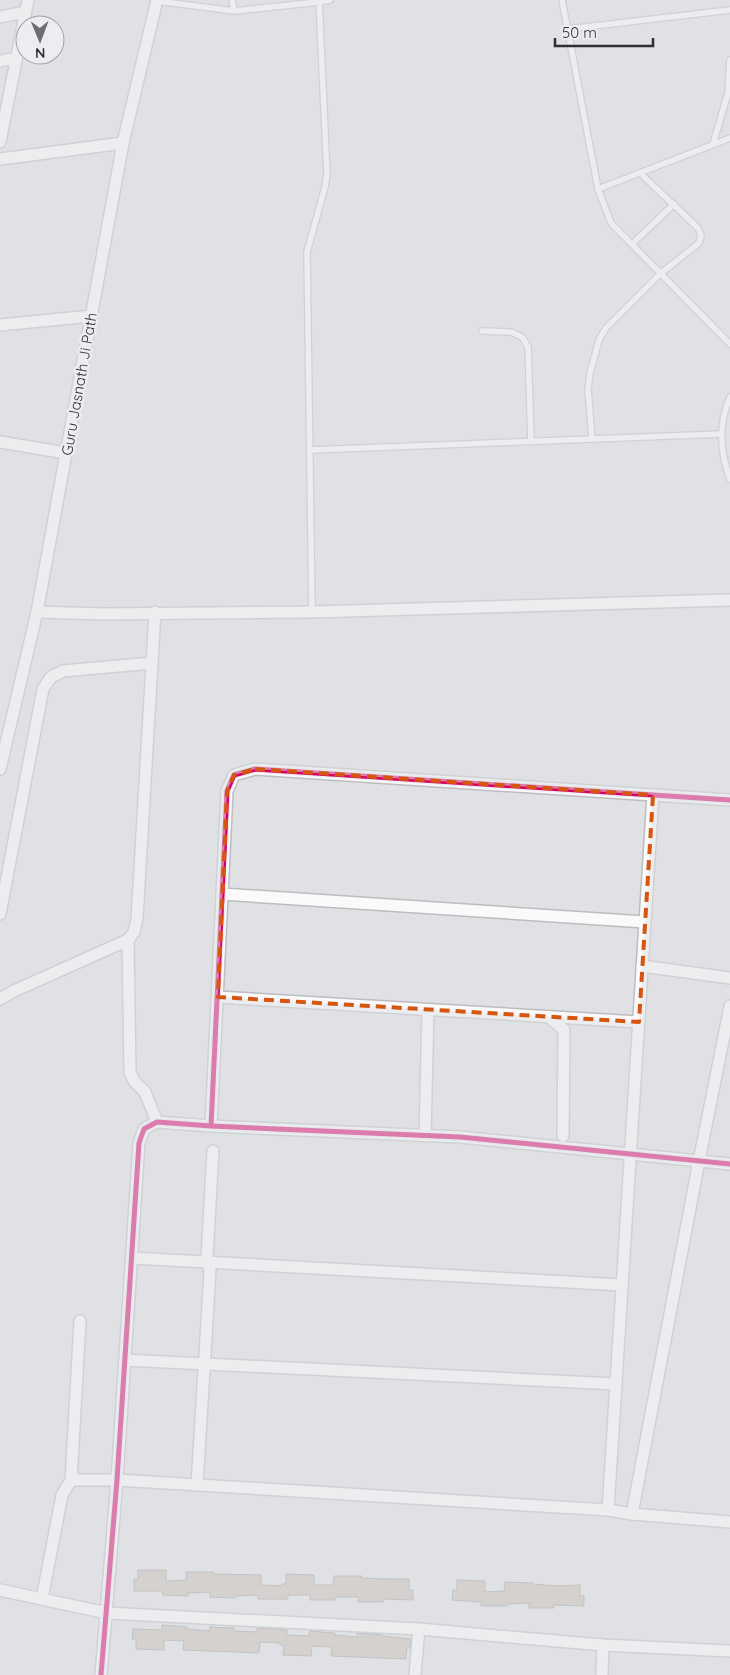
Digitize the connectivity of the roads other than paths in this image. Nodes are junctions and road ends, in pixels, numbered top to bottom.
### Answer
1 (28, 0) edge
2 (232, 0) edge
3 (330, 0) edge
4 (562, 0) edge
5 (157, 1) edge
6 (320, 2) junction
7 (730, 10) edge
8 (234, 11) junction
9 (25, 12) junction
10 (24, 15) edge
11 (0, 17) edge
12 (568, 29) junction
13 (15, 58) edge
14 (730, 60) edge
15 (0, 61) edge
16 (15, 63) edge
17 (730, 138) edge
18 (0, 142) edge
19 (123, 143) junction
20 (713, 144) junction
21 (0, 159) edge
22 (640, 173) junction
23 (598, 189) junction
24 (674, 204) junction
25 (632, 244) junction
26 (660, 274) junction
27 (91, 316) junction
28 (0, 325) edge
29 (482, 331) dead end
30 (730, 344) edge
31 (730, 397) edge
32 (721, 434) junction
33 (592, 439) junction
34 (531, 441) junction
35 (0, 442) edge
36 (311, 450) junction
37 (66, 453) junction
38 (730, 478) edge
39 (730, 600) edge
40 (37, 612) junction
41 (155, 612) junction
42 (312, 612) junction
43 (152, 663) junction
44 (2, 753) edge
45 (0, 769) edge
46 (653, 795) junction
47 (730, 800) edge
48 (222, 894) junction
49 (0, 914) edge
50 (645, 922) junction
51 (128, 940) junction
52 (642, 966) junction
53 (730, 978) edge
54 (218, 997) junction
55 (0, 999) edge
56 (730, 1006) edge
57 (428, 1010) junction
58 (549, 1017) junction
59 (639, 1022) junction
60 (157, 1122) junction
61 (210, 1126) junction
62 (425, 1136) junction
63 (563, 1136) dead end
64 (213, 1151) dead end
65 (631, 1154) junction
66 (698, 1160) junction
67 (730, 1164) edge
68 (132, 1258) junction
69 (209, 1262) junction
70 (622, 1285) junction
71 (80, 1321) dead end
72 (125, 1360) junction
73 (204, 1364) junction
74 (616, 1384) junction
75 (72, 1480) junction
76 (117, 1480) junction
77 (197, 1484) junction
78 (608, 1510) junction
79 (632, 1514) junction
80 (730, 1522) edge
81 (0, 1590) edge
82 (42, 1599) junction
83 (106, 1613) junction
84 (419, 1629) junction
85 (603, 1645) junction
86 (730, 1651) edge
87 (101, 1675) edge
88 (415, 1675) edge
89 (602, 1675) edge

1 - 9 street
2 - 8 lane
3 - 6 lane
4 - 12 lane
5 - 8 lane
5 - 19 street, Guru Jasnath Ji Path
6 - 8 lane
6 - 36 lane
7 - 12 lane
9 - 10 street
9 - 11 street
12 - 23 lane
13 - 15 street
14 - 20 lane
16 - 18 street
17 - 20 lane
19 - 21 street
19 - 27 street, Guru Jasnath Ji Path
20 - 22 lane
22 - 23 lane
22 - 24 lane
23 - 25 lane
24 - 25 lane
24 - 26 lane
25 - 26 lane
26 - 30 lane
26 - 33 lane
27 - 28 street
27 - 37 street, Guru Jasnath Ji Path
29 - 34 lane
31 - 32 lane
32 - 33 lane
32 - 38 lane
33 - 34 lane
34 - 36 lane
35 - 37 street
36 - 42 lane
37 - 40 street, Guru Jasnath Ji Path
39 - 42 street
40 - 41 street
40 - 44 street, Guru Jasnath Ji Path
41 - 42 street
41 - 43 street
43 - 49 street
43 - 51 street
44 - 45 street, Guru Jasnath Ji Path
46 - 47 street
46 - 48 street
46 - 50 street
48 - 50 street
48 - 54 street
50 - 52 street
51 - 55 street
51 - 60 street
52 - 53 street
52 - 59 street
54 - 57 street
54 - 61 street
56 - 66 street
57 - 58 street
57 - 62 street
58 - 59 street
58 - 63 street
59 - 65 street
60 - 61 street
60 - 68 street
61 - 62 street
62 - 65 street
64 - 69 street
65 - 66 street
65 - 70 street
66 - 67 street
66 - 79 street
68 - 69 street
68 - 72 street
69 - 70 street
69 - 73 street
70 - 74 street
71 - 75 street
72 - 73 street
72 - 76 street
73 - 74 street
73 - 77 street
74 - 78 street
75 - 76 street
75 - 82 street
76 - 77 street
76 - 83 street
77 - 78 street
78 - 79 street
79 - 80 street
81 - 82 street
82 - 83 street
83 - 84 street
83 - 87 street
84 - 85 street
84 - 88 street
85 - 86 street
85 - 89 street

